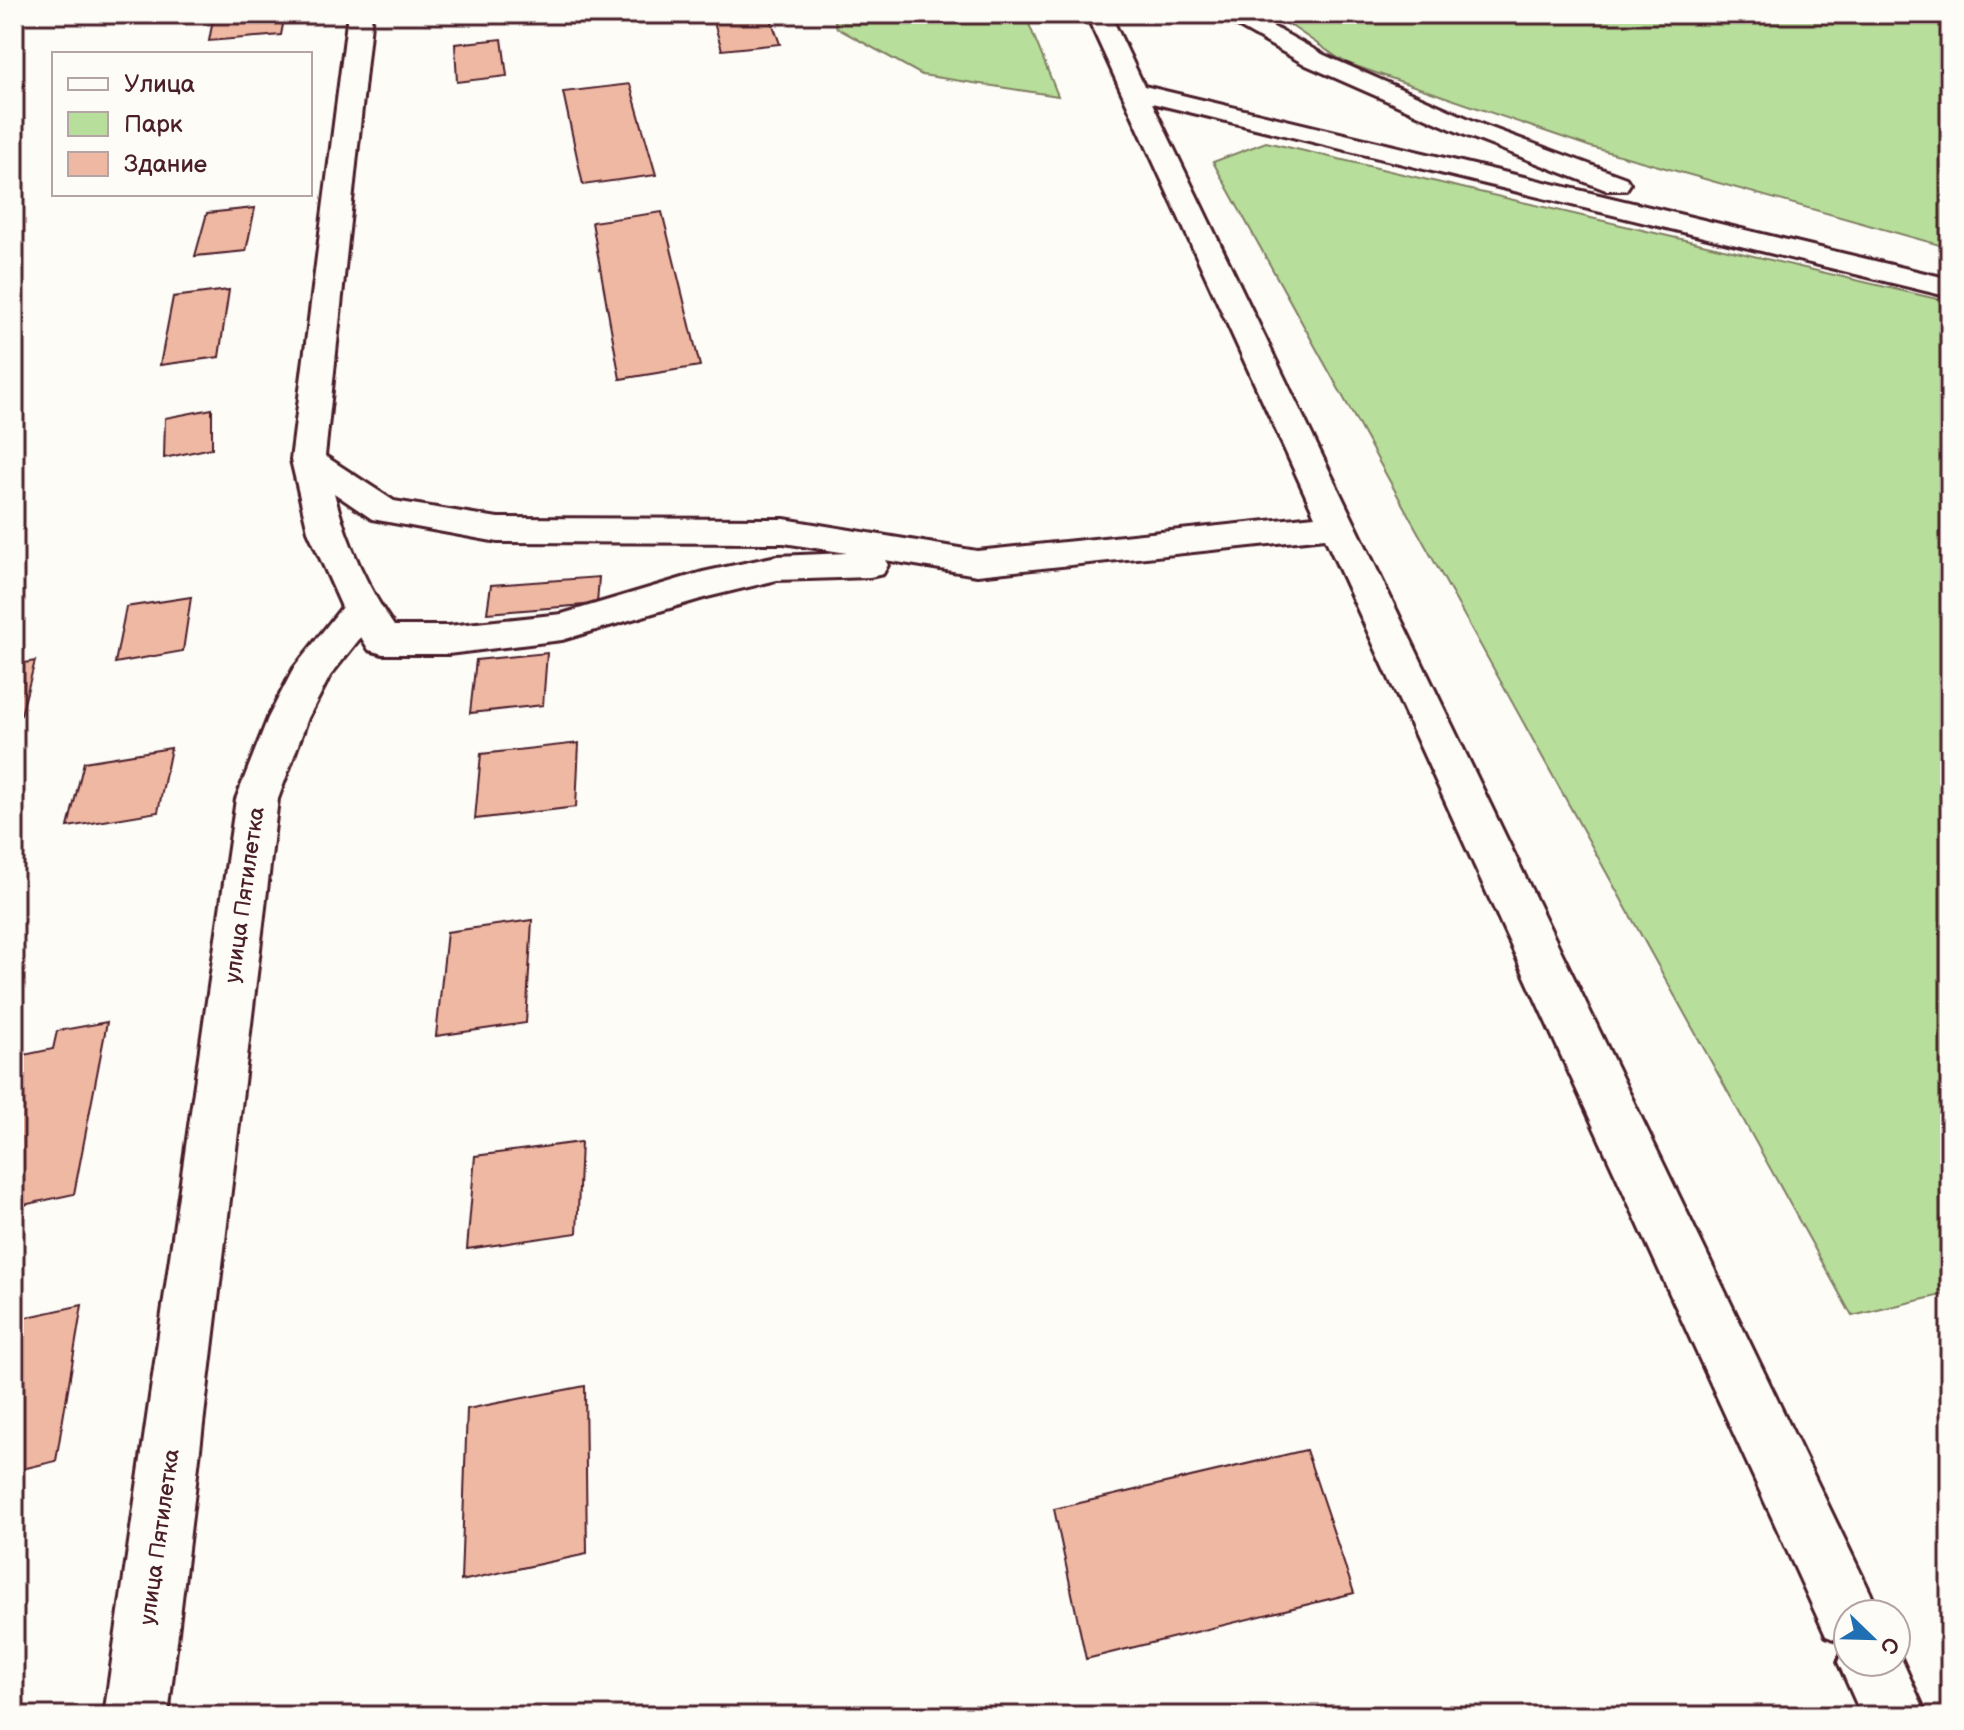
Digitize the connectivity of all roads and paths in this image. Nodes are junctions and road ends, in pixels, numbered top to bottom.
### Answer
1 (360, 14) edge
2 (1098, 14) edge
3 (1233, 14) edge
4 (1134, 91) junction
5 (1939, 286) edge
6 (308, 460) junction
7 (1340, 525) junction
8 (964, 561) junction
9 (362, 609) junction
10 (1841, 1598) edge
11 (1877, 1678) edge
12 (136, 1716) edge
13 (1895, 1716) edge

1 - 6 street
2 - 4 street
3 - 5 street
4 - 5 street
4 - 7 street
6 - 8 street
6 - 9 street
7 - 8 street
7 - 10 street
8 - 9 street
9 - 12 street, улица Пятилетка
11 - 13 street

